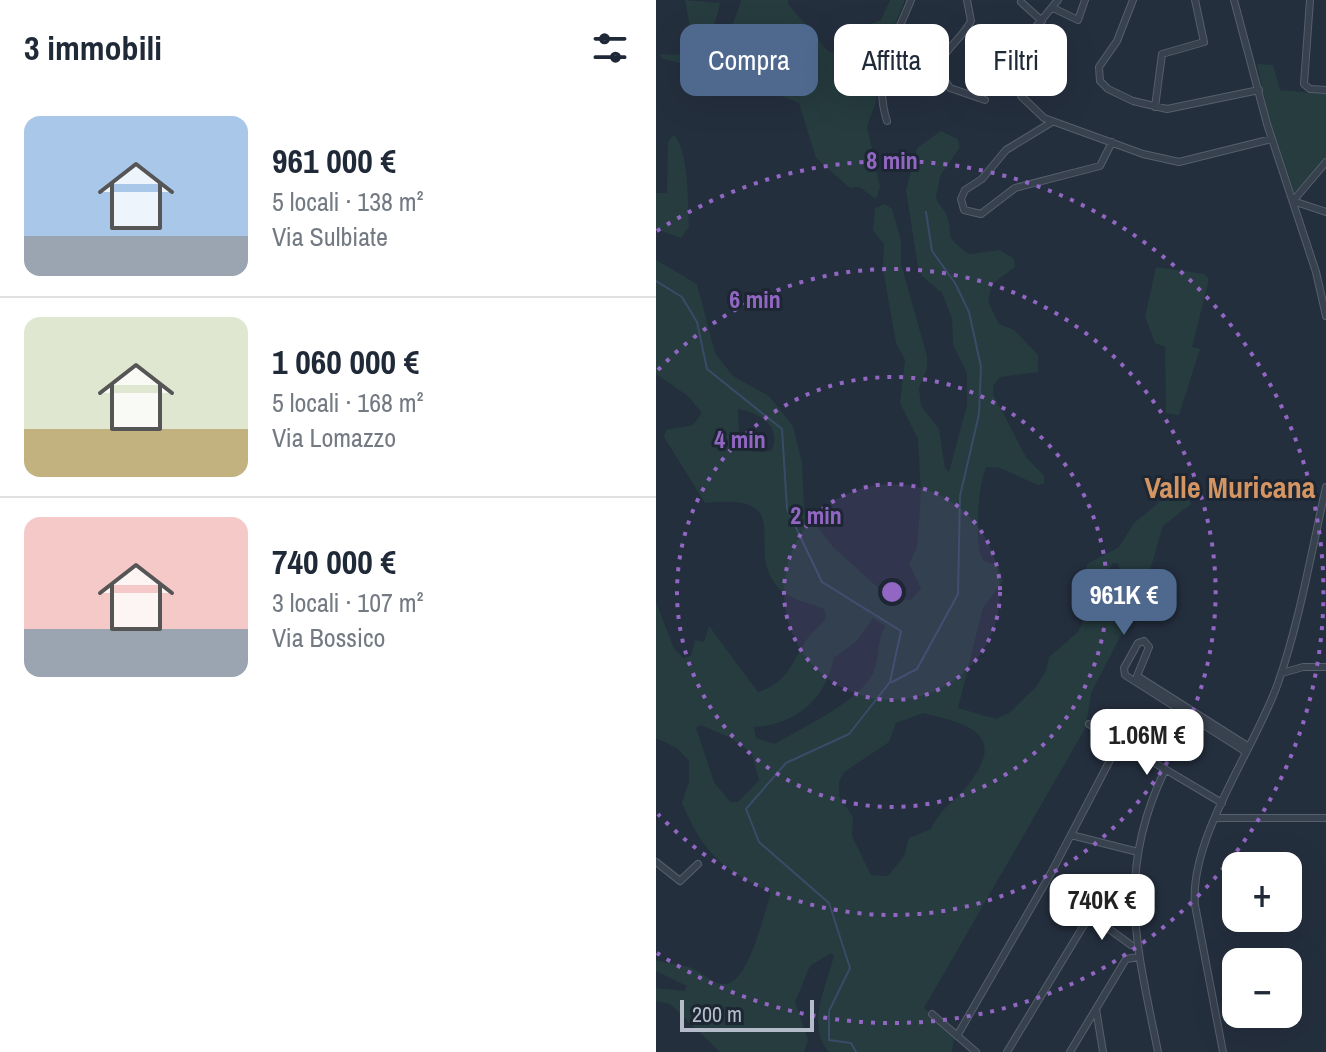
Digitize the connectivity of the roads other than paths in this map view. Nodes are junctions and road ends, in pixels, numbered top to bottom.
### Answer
1 (911, 0) edge
2 (967, 0) edge
3 (1058, 0) edge
4 (1085, 0) edge
5 (1133, 0) edge
6 (1195, 0) edge
7 (1234, 0) edge
8 (1310, 0) edge
9 (1021, 2) dead end
10 (1053, 8) junction
11 (1042, 21) junction
12 (1259, 90) junction
13 (1326, 90) edge
14 (985, 100) dead end
15 (1155, 107) junction
16 (887, 121) dead end
17 (1052, 122) junction
18 (1272, 139) junction
19 (1112, 142) junction
20 (1326, 162) edge
21 (1293, 201) junction
22 (1326, 212) edge
23 (1326, 316) edge
24 (1326, 487) edge
25 (1325, 499) edge
26 (1326, 667) edge
27 (1282, 673) junction
28 (1089, 724) dead end
29 (1119, 743) junction
30 (1248, 749) junction
31 (1165, 770) junction
32 (1222, 803) junction
33 (1215, 818) junction
34 (1326, 818) edge
35 (1071, 835) junction
36 (1138, 852) junction
37 (656, 862) edge
38 (698, 864) dead end
39 (1133, 921) junction
40 (1131, 945) junction
41 (1139, 957) junction
42 (1126, 959) junction
43 (1096, 1009) junction
44 (932, 1014) dead end
45 (957, 1036) junction
46 (976, 1052) edge
47 (1007, 1052) edge
48 (1070, 1052) edge
49 (1103, 1052) edge
50 (1158, 1052) edge
51 (1223, 1052) edge

1 - 16 street
2 - 14 street
3 - 10 street
4 - 10 street
5 - 15 street
6 - 15 street
7 - 12 street
8 - 13 street
9 - 11 street
10 - 11 street
11 - 17 street
12 - 15 street
12 - 18 street
17 - 19 street
17 - 19 street
18 - 19 street
18 - 21 street
20 - 21 street
21 - 22 street
21 - 23 street
24 - 25 street
25 - 27 street
26 - 27 street
27 - 30 street
28 - 29 street
29 - 31 street
29 - 35 street
30 - 30 street
30 - 32 street
31 - 32 street
31 - 36 street
32 - 33 street
33 - 34 street
33 - 51 street
35 - 36 street
35 - 45 street
36 - 39 street
37 - 38 street
39 - 40 street
39 - 41 street
40 - 42 street
40 - 47 street
41 - 42 street
41 - 50 street
42 - 43 street
43 - 48 street
43 - 49 street
44 - 45 street
45 - 46 street

